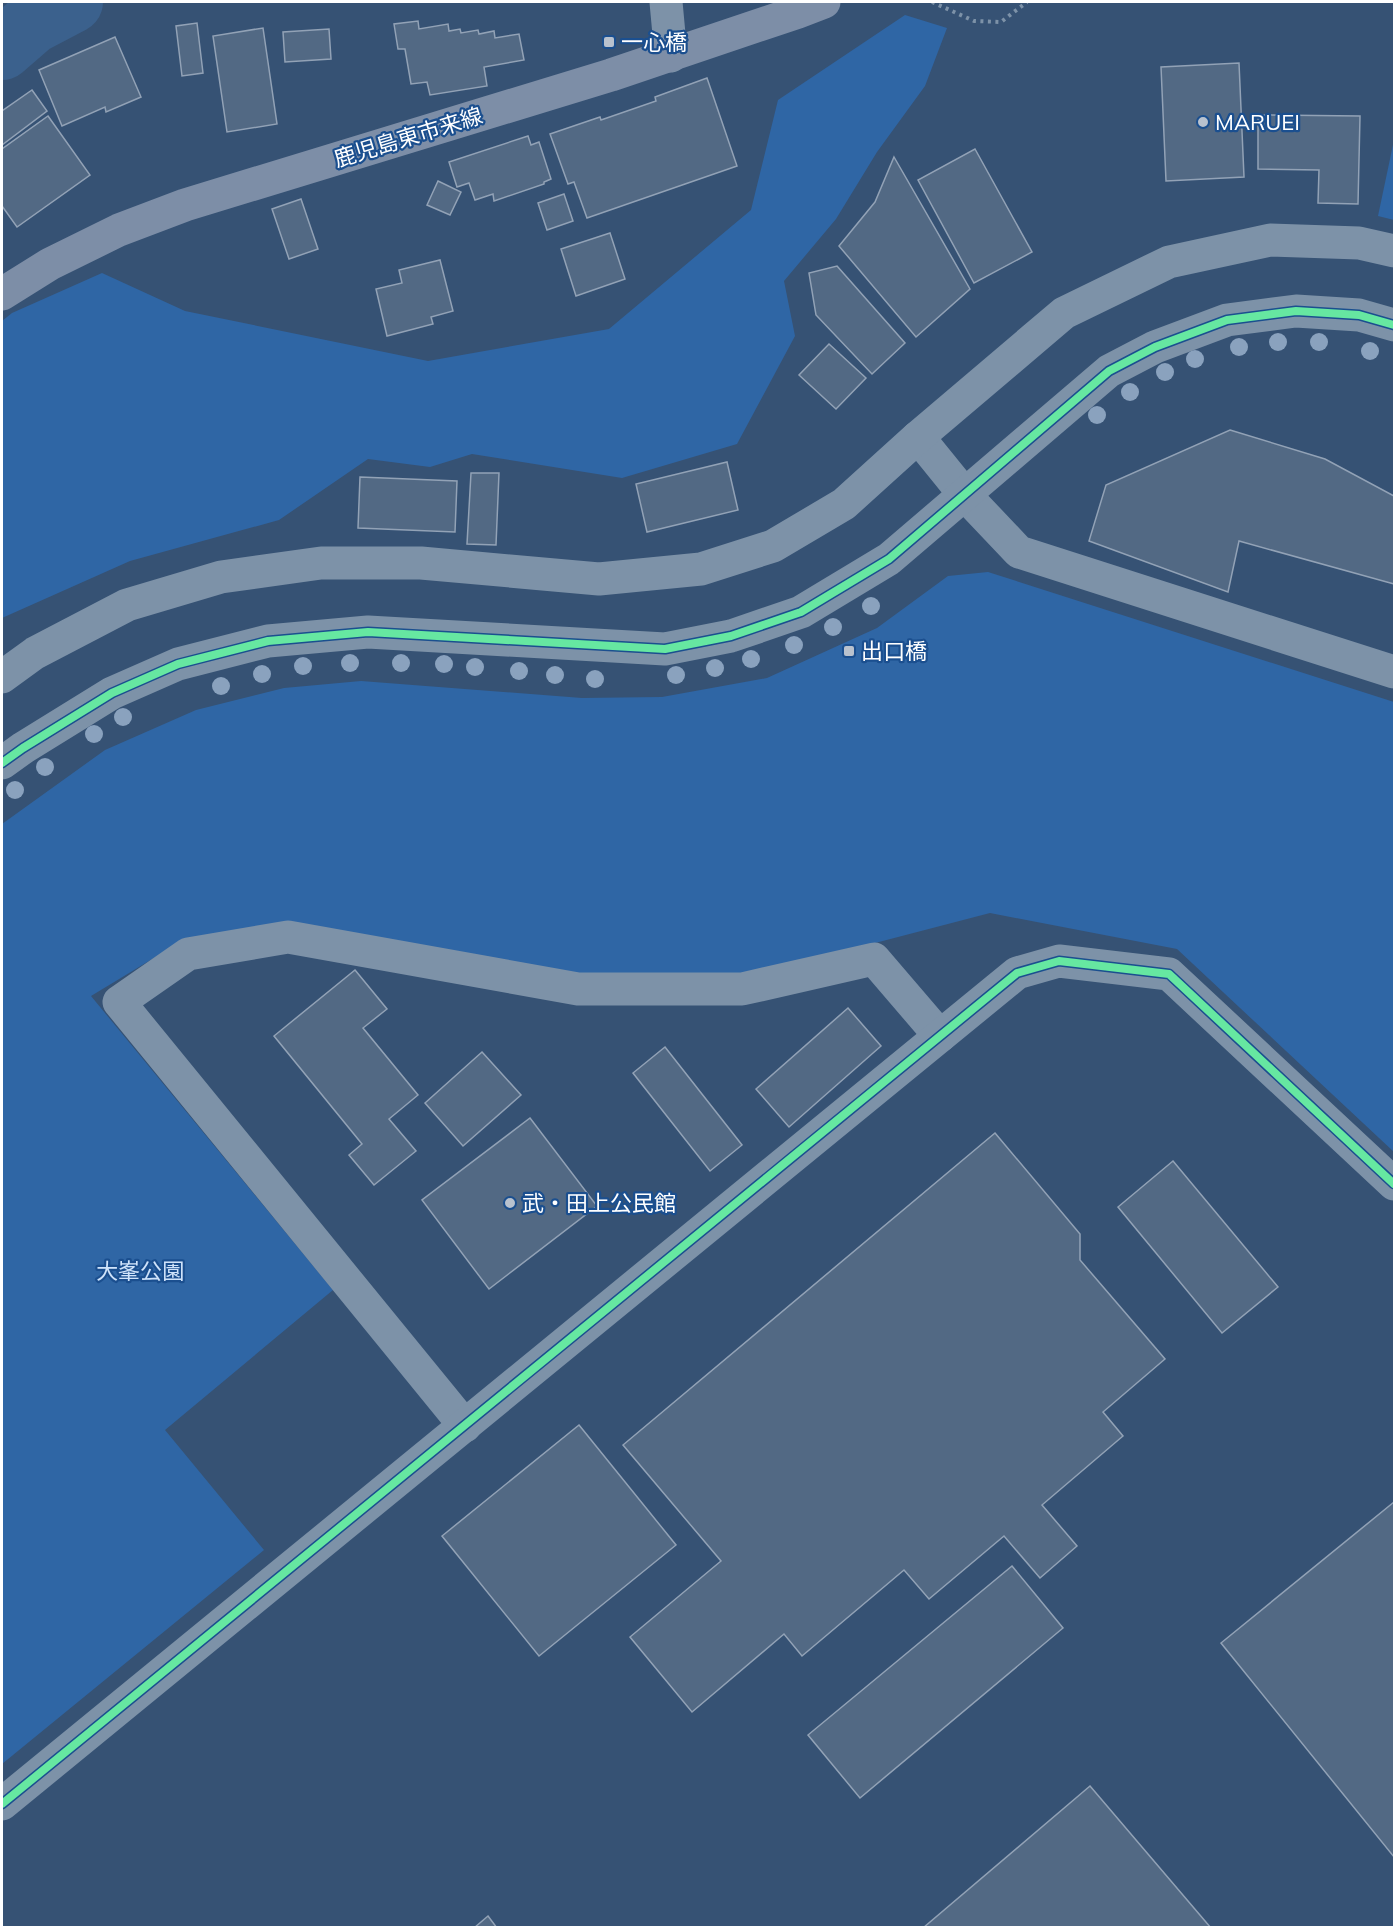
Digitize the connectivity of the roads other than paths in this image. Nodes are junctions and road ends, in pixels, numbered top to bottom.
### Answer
1 (666, 2) edge
2 (824, 2) edge
3 (670, 56) junction
4 (1395, 251) edge
5 (2, 294) edge
6 (1395, 326) edge
7 (918, 437) junction
8 (965, 495) junction
9 (1395, 672) edge
10 (2, 677) edge
11 (2, 763) edge
12 (940, 1036) junction
13 (1395, 1184) edge
14 (465, 1426) junction
15 (2, 1804) edge

1 - 3 street
2 - 3 main road, 鹿児島東市来線
3 - 5 main road, 鹿児島東市来線
4 - 7 street
6 - 8 street
7 - 8 street
7 - 10 street
8 - 9 street
8 - 11 street
12 - 13 street
12 - 14 street
12 - 14 street
14 - 15 street

